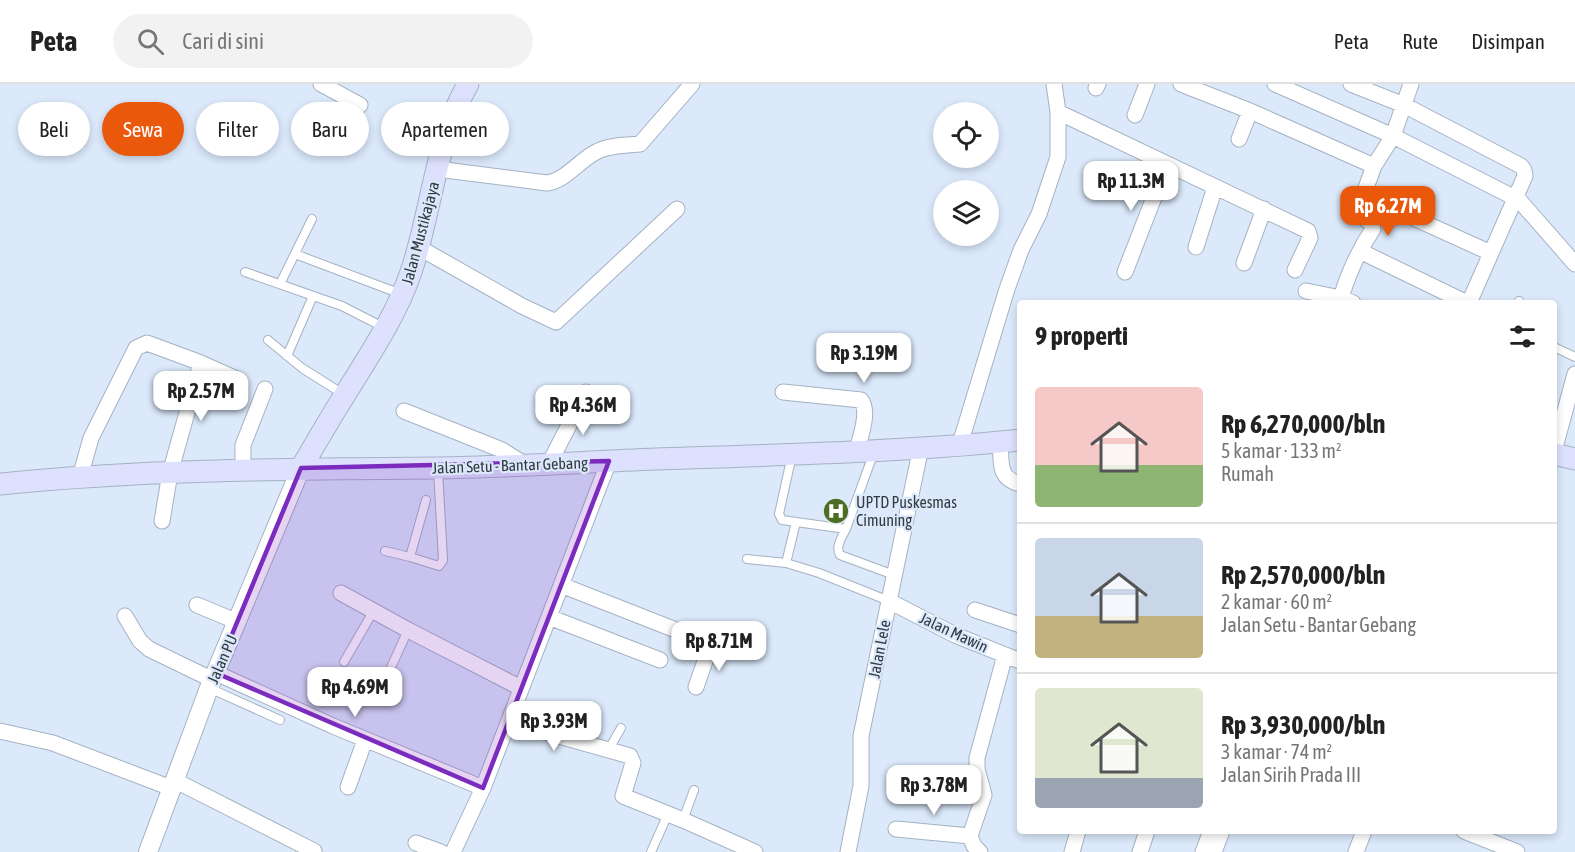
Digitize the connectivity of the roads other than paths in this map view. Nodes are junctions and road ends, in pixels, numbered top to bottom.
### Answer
1 (468, 84) edge
2 (692, 84) edge
3 (1054, 84) edge
4 (1147, 84) edge
5 (1182, 84) edge
6 (1275, 84) edge
7 (1351, 84) edge
8 (1411, 84) edge
9 (325, 85) edge
10 (355, 102) edge
11 (1404, 105) junction
12 (1250, 111) junction
13 (1058, 112) junction
14 (1135, 116) dead end
15 (1393, 136) junction
16 (1239, 139) dead end
17 (1167, 164) junction
18 (1374, 166) junction
19 (437, 169) junction
20 (1215, 187) junction
21 (1363, 195) junction
22 (1516, 198) junction
23 (676, 209) dead end
24 (1264, 210) junction
25 (312, 219) dead end
26 (418, 247) junction
27 (1196, 247) dead end
28 (1360, 250) junction
29 (1491, 253) junction
30 (295, 254) junction
31 (1244, 263) dead end
32 (1575, 264) edge
33 (1295, 270) dead end
34 (245, 272) dead end
35 (1125, 272) dead end
36 (280, 284) junction
37 (1306, 291) dead end
38 (403, 294) junction
39 (313, 296) junction
40 (1343, 300) edge
41 (1347, 300) edge
42 (1462, 300) edge
43 (1469, 300) edge
44 (386, 328) junction
45 (268, 340) dead end
46 (1557, 348) edge
47 (287, 356) junction
48 (1575, 357) edge
49 (201, 363) junction
50 (1575, 376) edge
51 (239, 380) dead end
52 (265, 389) dead end
53 (586, 392) dead end
54 (783, 392) dead end
55 (344, 395) junction
56 (404, 411) dead end
57 (1010, 441) edge
58 (1557, 442) edge
59 (960, 444) junction
60 (921, 447) junction
61 (866, 450) junction
62 (793, 454) junction
63 (1557, 454) edge
64 (1575, 459) edge
65 (609, 461) junction
66 (524, 464) junction
67 (549, 464) junction
68 (301, 468) junction
69 (438, 468) junction
70 (170, 472) junction
71 (243, 472) junction
72 (80, 477) junction
73 (1017, 483) edge
74 (0, 484) edge
75 (426, 500) dead end
76 (162, 521) dead end
77 (796, 522) junction
78 (846, 529) junction
79 (385, 551) dead end
80 (410, 557) junction
81 (747, 559) dead end
82 (786, 563) junction
83 (894, 575) junction
84 (561, 585) junction
85 (341, 593) dead end
86 (888, 601) junction
87 (197, 605) dead end
88 (374, 610) junction
89 (975, 610) dead end
90 (125, 616) dead end
91 (549, 617) junction
92 (238, 622) junction
93 (1017, 624) edge
94 (408, 630) junction
95 (1005, 655) junction
96 (660, 660) dead end
97 (1017, 660) edge
98 (344, 662) dead end
99 (213, 680) junction
100 (383, 685) dead end
101 (696, 687) dead end
102 (521, 688) junction
103 (280, 720) dead end
104 (508, 722) junction
105 (621, 728) dead end
106 (0, 731) edge
107 (365, 740) junction
108 (609, 749) junction
109 (173, 784) junction
110 (941, 785) dead end
111 (982, 786) junction
112 (348, 787) dead end
113 (483, 788) junction
114 (694, 790) dead end
115 (668, 814) junction
116 (683, 820) junction
117 (896, 829) dead end
118 (1066, 834) edge
119 (1077, 834) edge
120 (1146, 834) edge
121 (1210, 834) edge
122 (1221, 834) edge
123 (1363, 834) edge
124 (1474, 834) edge
125 (970, 836) junction
126 (416, 843) dead end
127 (314, 851) edge
128 (148, 852) edge
129 (441, 852) edge
130 (453, 852) edge
131 (651, 852) edge
132 (754, 852) edge
133 (848, 852) edge
134 (980, 852) edge
135 (1062, 852) edge
136 (1072, 852) edge
137 (1140, 852) edge
138 (1203, 852) edge
139 (1214, 852) edge
140 (1356, 852) edge
141 (1516, 852) edge

1 - 19 main road, Jalan Mustikajaya
2 - 19 street
3 - 13 street
4 - 14 street
5 - 12 street
6 - 15 street
7 - 11 street
8 - 11 street
9 - 10 street
11 - 15 street
11 - 22 street
12 - 16 street
12 - 18 street
13 - 17 street
13 - 59 street
15 - 18 street
15 - 22 street
17 - 20 street
17 - 35 street
18 - 21 street
19 - 26 main road, Jalan Mustikajaya
20 - 24 street
20 - 27 street
21 - 28 street
21 - 29 street
22 - 29 street
22 - 32 street
23 - 26 street
24 - 31 street
24 - 33 street
25 - 30 lane
26 - 38 main road, Jalan Mustikajaya
28 - 41 street
28 - 42 street
29 - 43 street
30 - 36 lane
30 - 38 lane
34 - 36 lane
36 - 39 lane
37 - 40 street
38 - 44 main road, Jalan Mustikajaya
39 - 44 lane
39 - 47 lane
44 - 55 main road, Jalan Mustikajaya
45 - 47 lane
46 - 48 lane
47 - 55 lane
49 - 51 street
49 - 70 street
49 - 72 street
50 - 58 street
52 - 71 street
53 - 67 street
54 - 61 street
55 - 68 main road, Jalan Mustikajaya
56 - 66 street
57 - 59 main road, Jalan Setu - Bantar Gebang
57 - 73 street
59 - 60 main road, Jalan Setu - Bantar Gebang
60 - 61 main road, Jalan Setu - Bantar Gebang
60 - 83 street, Jalan Lele
61 - 62 main road, Jalan Setu - Bantar Gebang
61 - 78 lane
62 - 65 main road, Jalan Setu - Bantar Gebang
62 - 77 lane
63 - 64 main road
65 - 67 main road, Jalan Setu - Bantar Gebang
65 - 84 street
66 - 67 main road, Jalan Setu - Bantar Gebang
66 - 69 main road, Jalan Setu - Bantar Gebang
68 - 69 main road, Jalan Setu - Bantar Gebang
68 - 71 main road, Jalan Setu - Bantar Gebang
68 - 92 street, Jalan PU
69 - 80 lane
70 - 71 main road, Jalan Setu - Bantar Gebang
70 - 72 main road, Jalan Setu - Bantar Gebang
70 - 76 street
72 - 74 main road, Jalan Setu - Bantar Gebang
75 - 80 lane
77 - 78 lane
77 - 82 lane
78 - 83 lane
79 - 80 lane
81 - 82 lane
82 - 86 lane
83 - 86 street, Jalan Lele
84 - 91 street
84 - 101 street
85 - 88 street
86 - 95 street, Jalan Mawin
86 - 133 street, Jalan Lele
87 - 92 street
88 - 94 street
88 - 98 lane
89 - 93 street
90 - 99 street
91 - 96 street
91 - 102 street
92 - 99 street, Jalan PU
94 - 100 lane
94 - 102 street
95 - 97 street, Jalan Mawin
95 - 111 street
99 - 103 lane
99 - 107 street
99 - 109 street, Jalan PU
102 - 104 street
104 - 108 street
104 - 113 street
105 - 108 lane
106 - 109 street
107 - 112 street
107 - 113 street
108 - 115 street
109 - 127 street
109 - 128 street, Jalan PU
110 - 111 street
111 - 125 street
113 - 130 street
114 - 116 lane
115 - 116 street
115 - 131 lane
116 - 132 street
117 - 125 street
118 - 135 street
119 - 136 street
120 - 137 street
121 - 138 street
122 - 139 street
123 - 140 street
124 - 141 street
125 - 134 street
126 - 129 street

